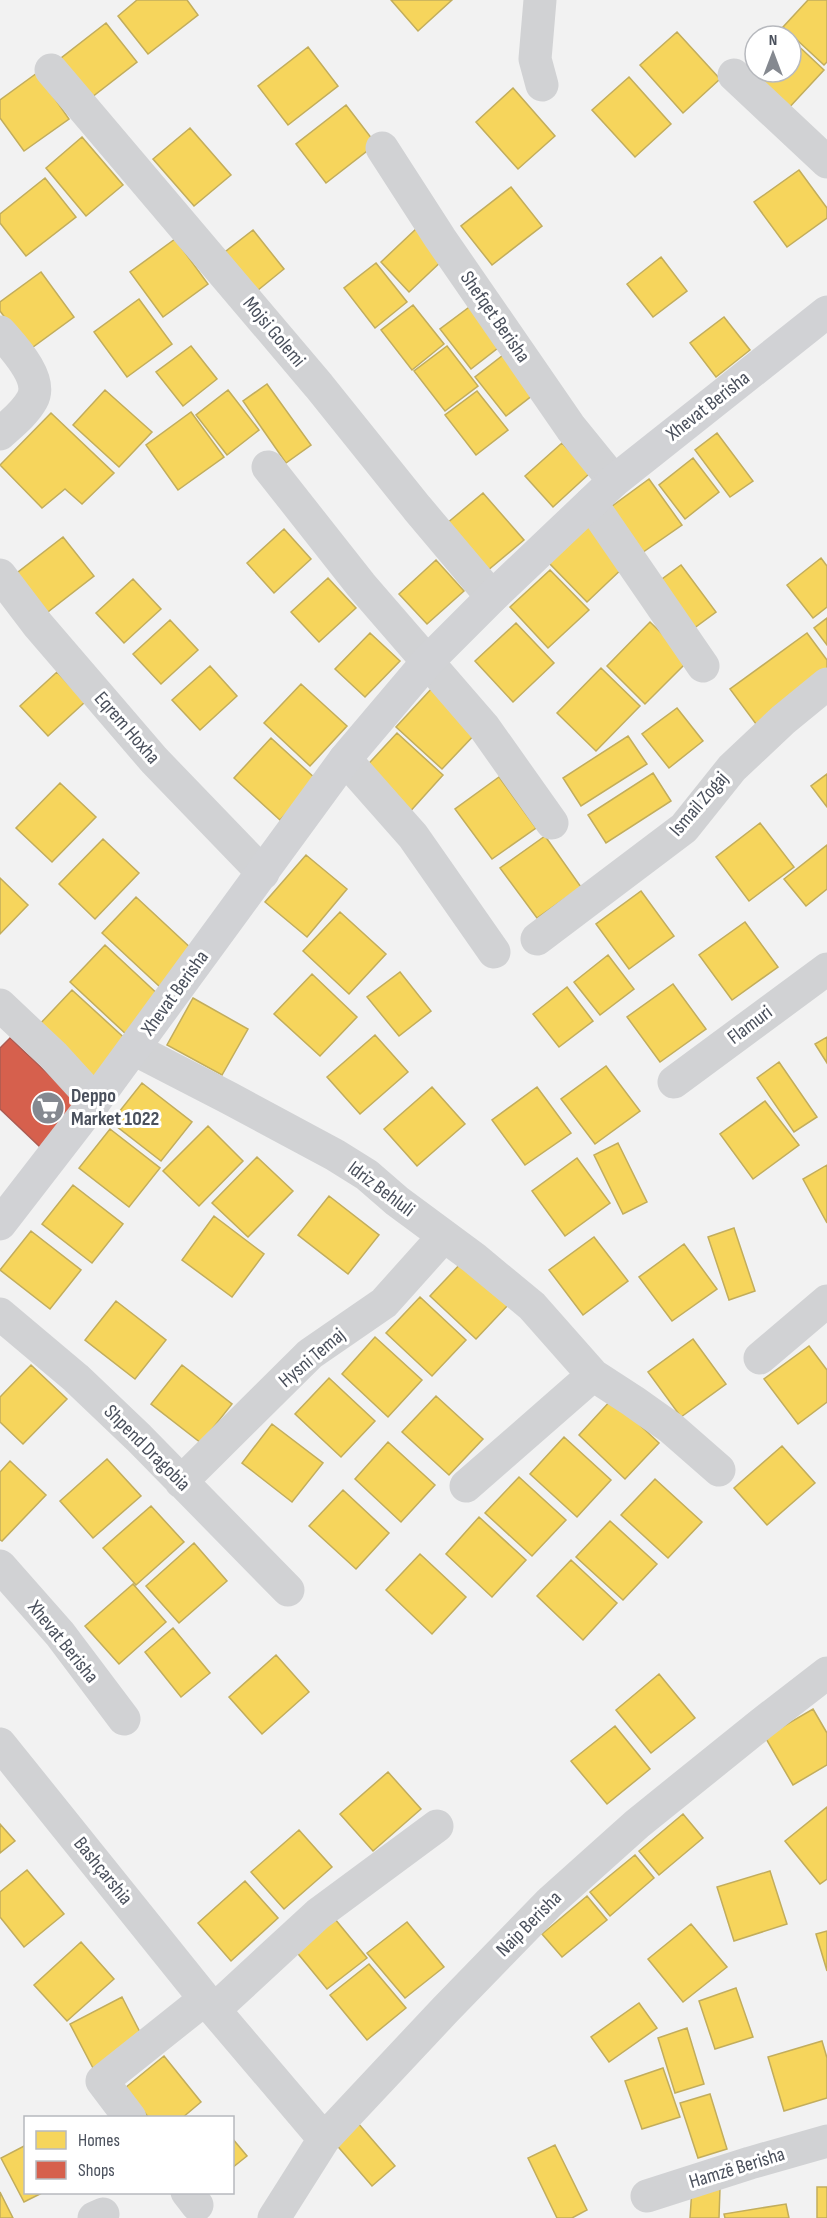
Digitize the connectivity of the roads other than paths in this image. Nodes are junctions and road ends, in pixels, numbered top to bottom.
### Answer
1 (540, 0) edge
2 (51, 70) dead end
3 (734, 75) dead end
4 (542, 85) dead end
5 (382, 148) dead end
6 (827, 162) edge
7 (827, 312) edge
8 (0, 332) edge
9 (0, 434) edge
10 (268, 468) dead end
11 (602, 492) junction
12 (0, 575) edge
13 (492, 597) junction
14 (428, 661) junction
15 (703, 666) dead end
16 (827, 684) edge
17 (345, 759) junction
18 (552, 823) dead end
19 (263, 873) junction
20 (537, 939) dead end
21 (494, 952) dead end
22 (827, 969) edge
23 (0, 1005) edge
24 (134, 1049) junction
25 (675, 1082) dead end
26 (95, 1101) junction
27 (0, 1224) edge
28 (444, 1236) junction
29 (827, 1301) edge
30 (0, 1314) edge
31 (760, 1358) dead end
32 (593, 1376) junction
33 (719, 1470) dead end
34 (181, 1482) junction
35 (466, 1486) dead end
36 (0, 1566) edge
37 (288, 1590) dead end
38 (827, 1673) edge
39 (124, 1719) dead end
40 (0, 1744) edge
41 (437, 1826) dead end
42 (209, 2004) junction
43 (128, 2116) edge
44 (324, 2139) junction
45 (827, 2141) edge
46 (647, 2196) dead end
47 (274, 2218) edge

1 - 4 street
2 - 13 street, Mojsi Golemi
3 - 6 street
5 - 11 street, Shefqet Berisha
7 - 11 street, Xhevat Berisha
8 - 9 street
10 - 14 street
11 - 13 street, Xhevat Berisha
11 - 15 street
12 - 19 street, Eqrem Hoxha
13 - 14 street, Xhevat Berisha
14 - 17 street, Xhevat Berisha
14 - 18 street
16 - 20 street, Ismail Zogaj
17 - 19 street, Xhevat Berisha
17 - 21 street
19 - 24 street, Xhevat Berisha
22 - 25 street, Flamuri
23 - 26 street
24 - 26 street, Xhevat Berisha
24 - 28 street, Idriz Behluli
26 - 27 street, Xhevat Berisha
28 - 32 street, Idriz Behluli
28 - 34 street, Hysni Temaj
29 - 31 street
30 - 34 street, Shpend Dragobia
32 - 33 street, Idriz Behluli
32 - 35 street
34 - 37 street, Shpend Dragobia
36 - 39 street, Xhevat Berisha
38 - 44 street, Naip Berisha
40 - 42 street, Bashçarshia
41 - 42 street
42 - 43 street
42 - 44 street, Bashçarshia
44 - 47 street, Naip Berisha
45 - 46 street, Hamzë Berisha

